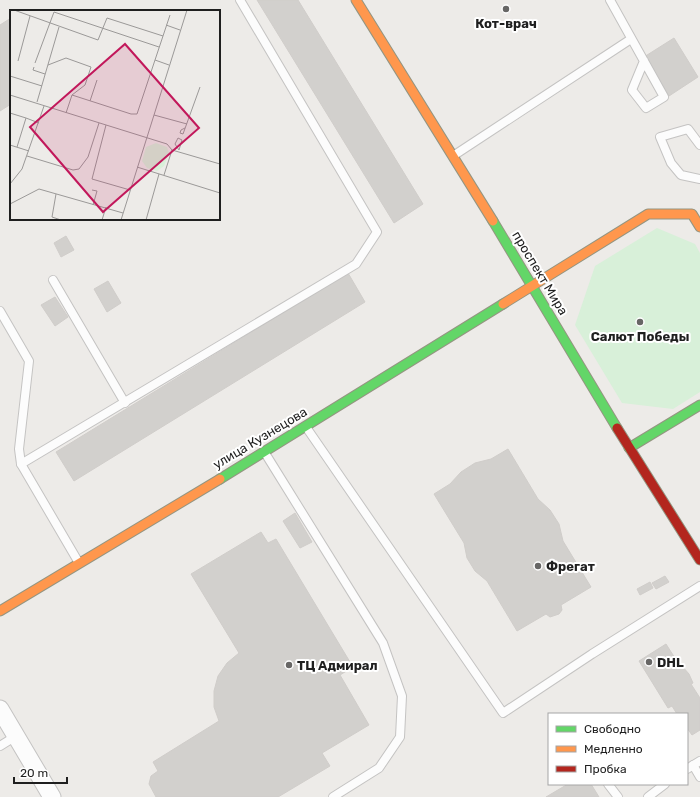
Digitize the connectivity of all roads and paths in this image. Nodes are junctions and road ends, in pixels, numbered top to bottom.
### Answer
1 (240, 0) edge
2 (356, 0) edge
3 (610, 0) edge
4 (631, 39) junction
5 (644, 61) junction
6 (700, 146) edge
7 (453, 156) junction
8 (700, 179) edge
9 (700, 207) edge
10 (692, 214) junction
11 (700, 227) edge
12 (52, 280) dead end
13 (533, 285) junction
14 (0, 311) edge
15 (124, 403) junction
16 (700, 405) edge
17 (305, 426) junction
18 (629, 448) junction
19 (264, 452) junction
20 (21, 464) junction
21 (700, 560) edge
22 (79, 564) junction
23 (700, 586) edge
24 (0, 611) edge
25 (0, 709) edge
26 (16, 736) junction
27 (0, 746) edge
28 (693, 765) edge
29 (700, 777) edge
30 (609, 785) edge
31 (664, 785) edge
32 (52, 797) edge
33 (333, 797) edge
34 (618, 797) edge
35 (648, 797) edge

1 - 15 lane
2 - 7 street, проспект Мира
3 - 4 lane
4 - 5 lane
4 - 7 lane
5 - 5 lane
6 - 8 lane
7 - 13 street, проспект Мира
9 - 10 lane
10 - 11 street
10 - 13 street, улица Кузнецова
12 - 15 lane
13 - 17 street, улица Кузнецова
13 - 18 street, проспект Мира
14 - 20 lane
15 - 20 lane
16 - 18 street
17 - 19 street, улица Кузнецова
17 - 23 lane
18 - 21 street, проспект Мира
19 - 22 street, улица Кузнецова
19 - 33 lane
20 - 22 lane
22 - 24 street, улица Кузнецова
25 - 26 street
26 - 27 lane
26 - 32 street
28 - 29 lane
30 - 34 lane
31 - 35 lane

